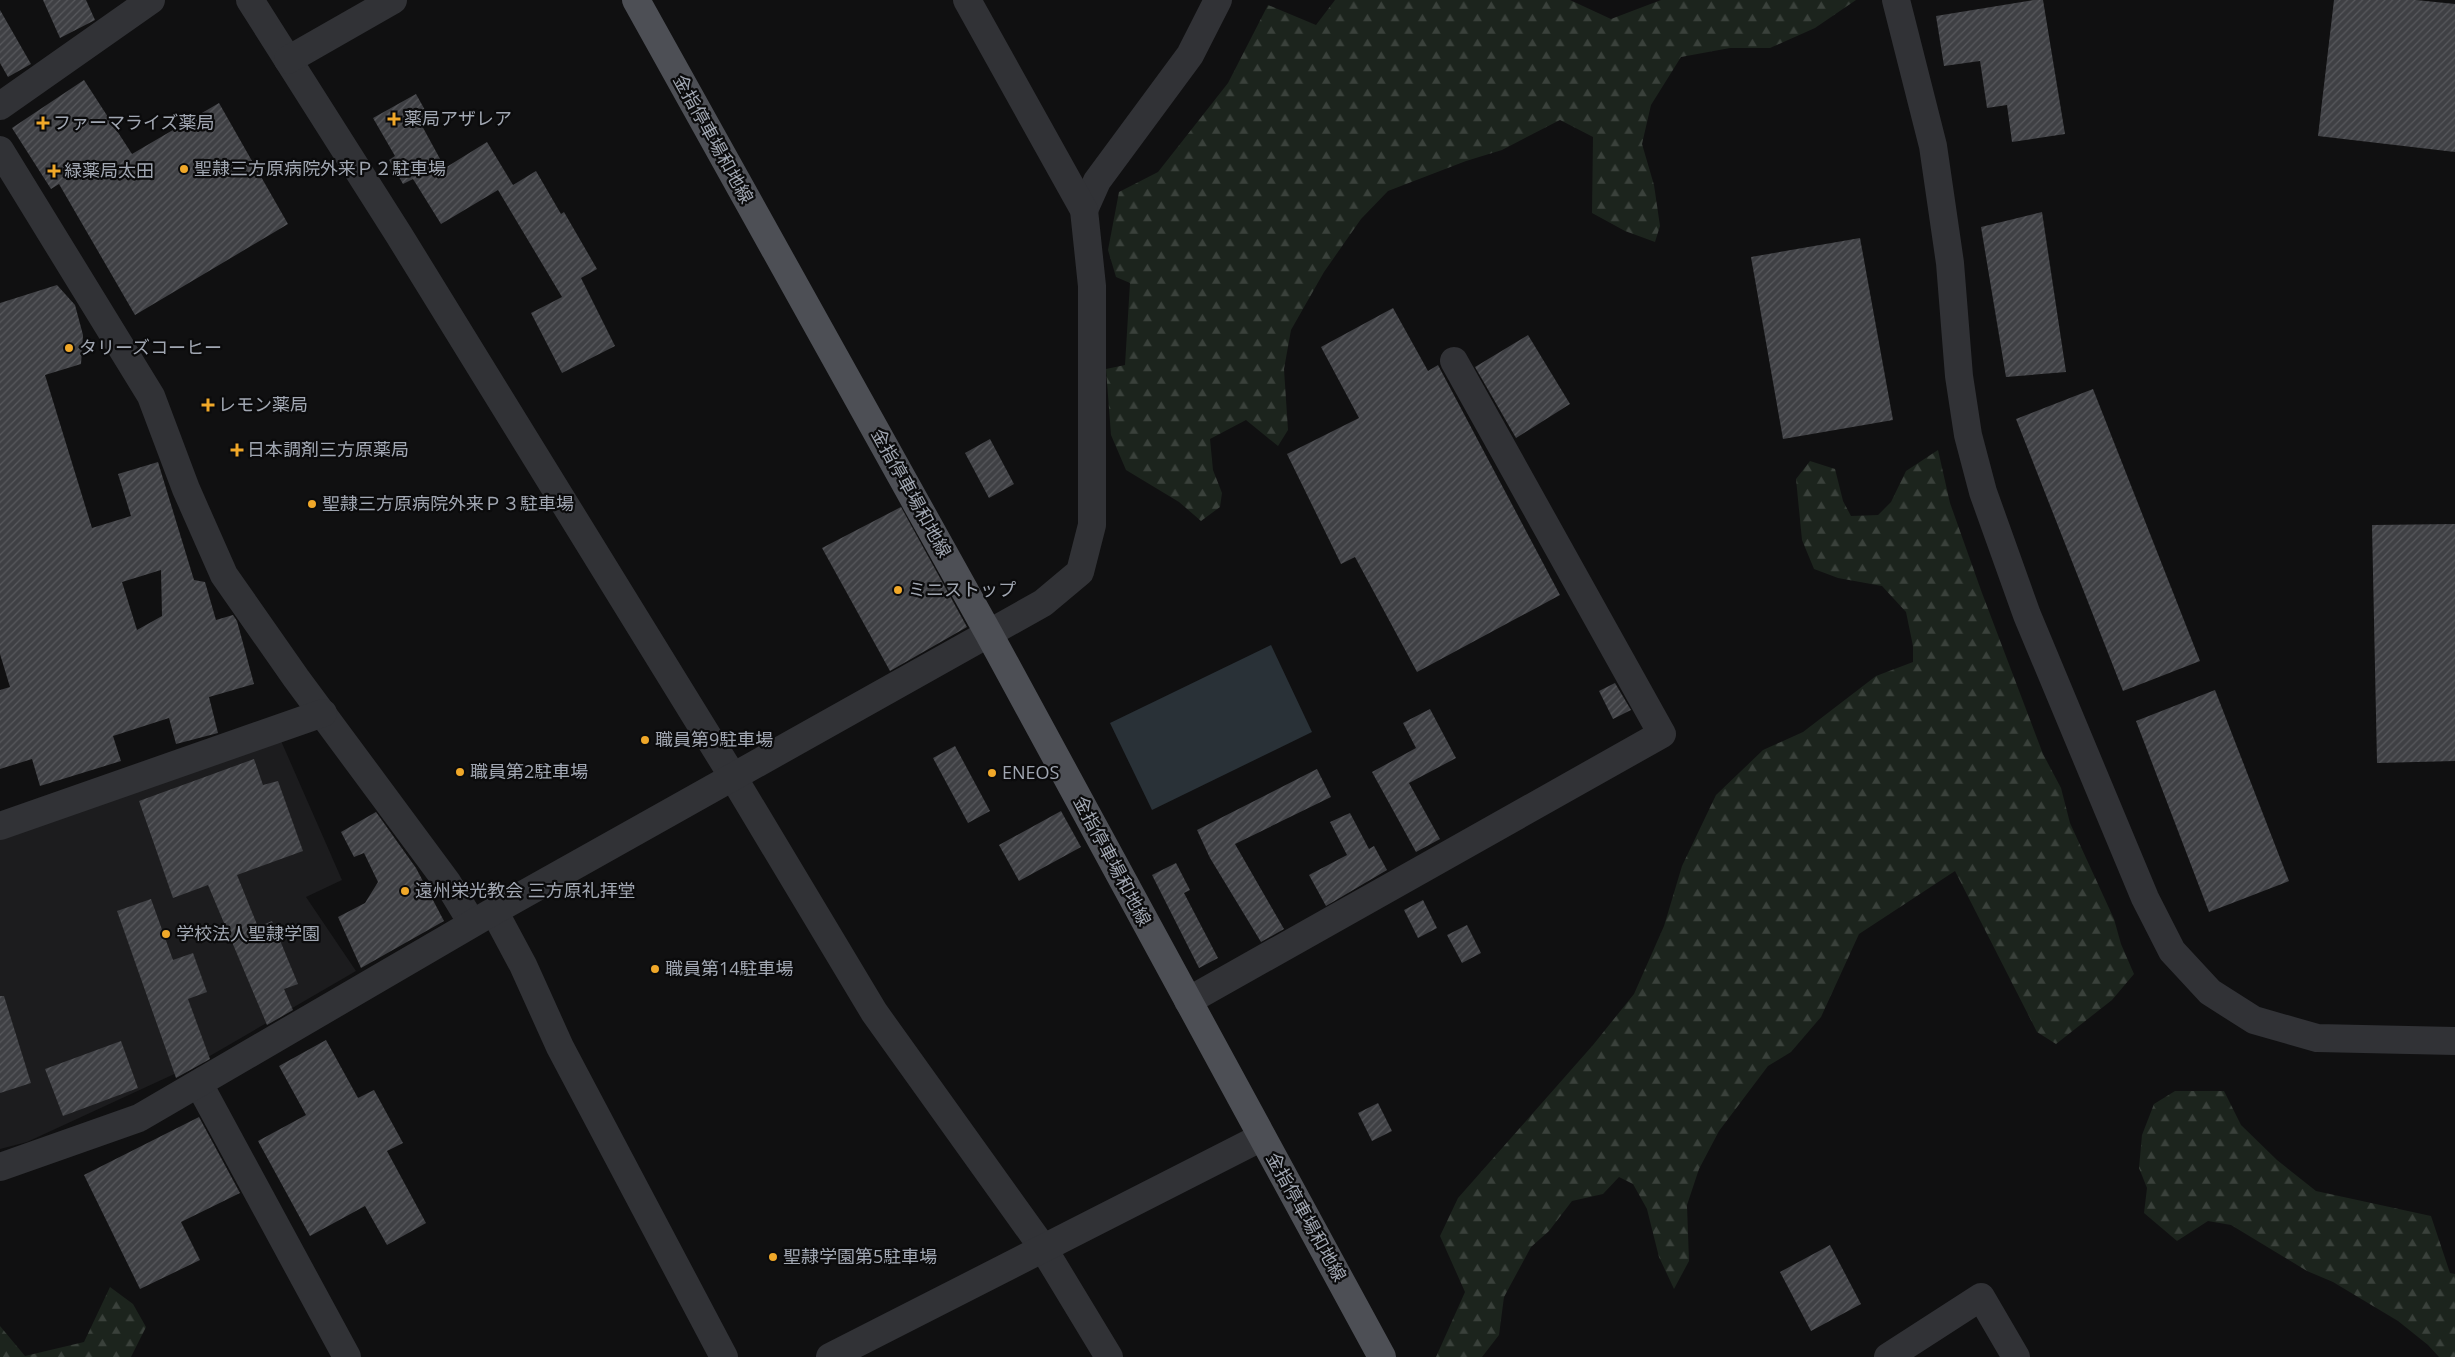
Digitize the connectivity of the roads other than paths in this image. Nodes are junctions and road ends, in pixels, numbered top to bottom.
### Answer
1 (150, 0) edge
2 (250, 0) edge
3 (393, 0) edge
4 (636, 0) edge
5 (968, 0) edge
6 (1218, 0) edge
7 (1896, 0) edge
8 (288, 60) junction
9 (0, 106) edge
10 (0, 150) edge
11 (1084, 210) junction
12 (1454, 361) dead end
13 (989, 634) junction
14 (323, 713) junction
15 (733, 777) junction
16 (0, 826) edge
17 (483, 917) junction
18 (1188, 1001) junction
19 (2455, 1040) edge
20 (199, 1084) junction
21 (1262, 1137) junction
22 (0, 1167) edge
23 (1043, 1248) junction
24 (347, 1357) edge
25 (724, 1357) edge
26 (830, 1357) edge
27 (1108, 1357) edge
28 (1382, 1357) edge
29 (1888, 1357) edge
30 (2016, 1357) edge

1 - 9 street
2 - 8 street
3 - 8 street
4 - 13 main road, 金指停車場和地線
5 - 11 street
6 - 11 street
7 - 19 street
8 - 15 street
10 - 14 street
11 - 13 street
12 - 18 street
13 - 15 street
13 - 18 main road, 金指停車場和地線
14 - 16 street
14 - 17 street
15 - 17 street
15 - 23 street
17 - 20 street
17 - 25 street
18 - 21 main road, 金指停車場和地線
20 - 22 street
20 - 24 street
21 - 23 street
21 - 28 main road, 金指停車場和地線
23 - 26 street
23 - 27 street
29 - 30 street

